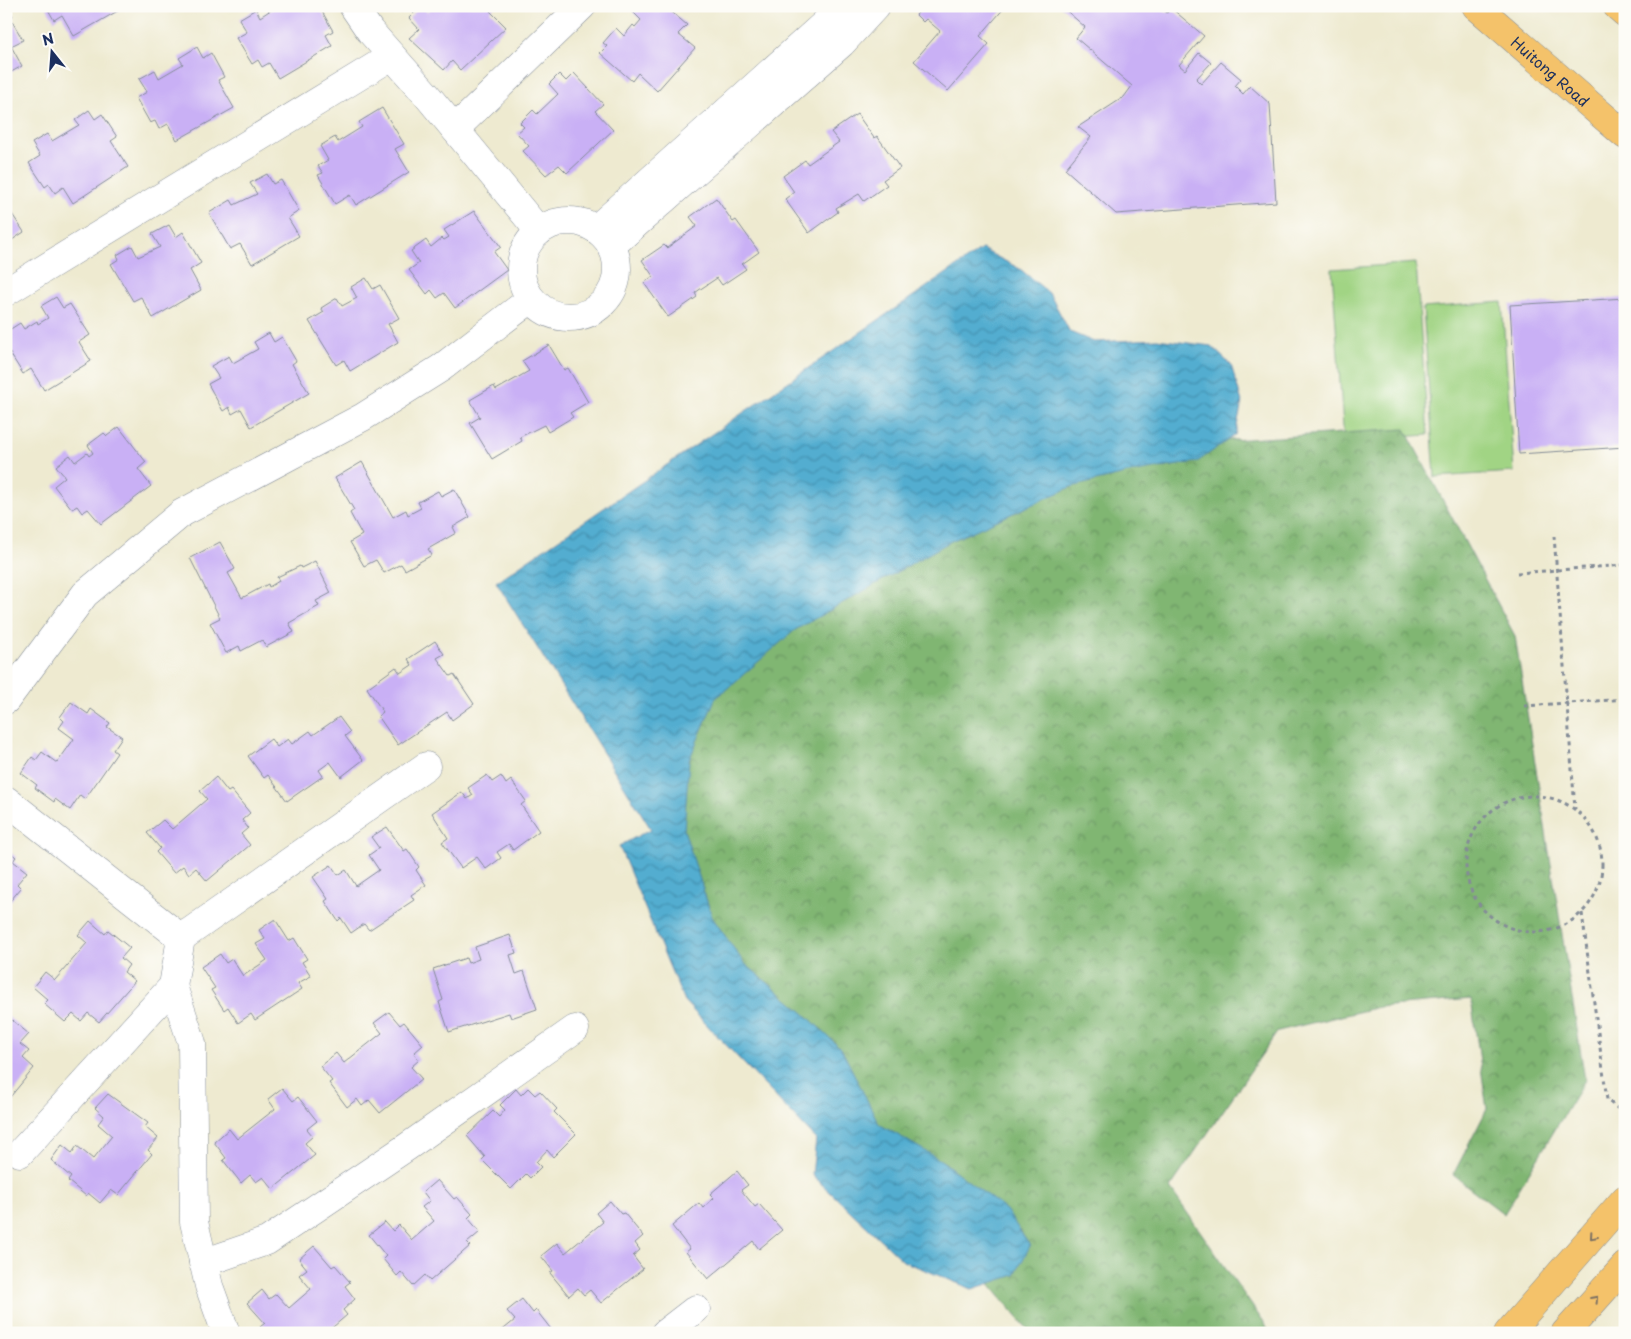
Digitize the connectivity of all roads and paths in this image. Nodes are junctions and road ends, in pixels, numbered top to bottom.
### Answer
1 (353, 6) edge
2 (582, 6) edge
3 (840, 6) edge
4 (876, 6) edge
5 (1476, 6) edge
6 (1617, 6) edge
7 (1625, 12) edge
8 (392, 56) junction
9 (455, 129) junction
10 (1625, 135) edge
11 (539, 231) junction
12 (604, 238) junction
13 (6, 292) edge
14 (531, 299) junction
15 (1554, 536) dead end
16 (1625, 564) edge
17 (1556, 570) junction
18 (1517, 573) dead end
19 (1625, 699) edge
20 (6, 700) edge
21 (1567, 704) junction
22 (1524, 706) dead end
23 (426, 766) dead end
24 (6, 800) edge
25 (1575, 810) junction
26 (1582, 912) junction
27 (181, 938) junction
28 (173, 986) junction
29 (575, 1029) dead end
30 (1625, 1114) edge
31 (20, 1153) dead end
32 (1625, 1199) edge
33 (203, 1263) junction
34 (1625, 1266) edge
35 (696, 1309) dead end
36 (226, 1333) edge
37 (665, 1333) edge
38 (1508, 1333) edge
39 (1565, 1333) edge

1 - 8 lane
2 - 9 lane
3 - 12 lane
4 - 12 lane
5 - 10 main road, Huitong Road
6 - 7 main road
8 - 9 lane
8 - 13 lane
9 - 11 lane
11 - 12 lane
11 - 14 lane
12 - 14 lane
14 - 20 lane
15 - 17 path
16 - 17 path
17 - 18 path
17 - 21 path
19 - 21 path
21 - 22 path
21 - 25 path
23 - 27 lane
24 - 27 lane
25 - 26 path
25 - 26 path
26 - 30 path
27 - 28 lane
28 - 31 lane
28 - 33 lane
29 - 33 lane
32 -> 38 main road
33 - 36 lane
39 -> 34 main road
35 - 37 lane

